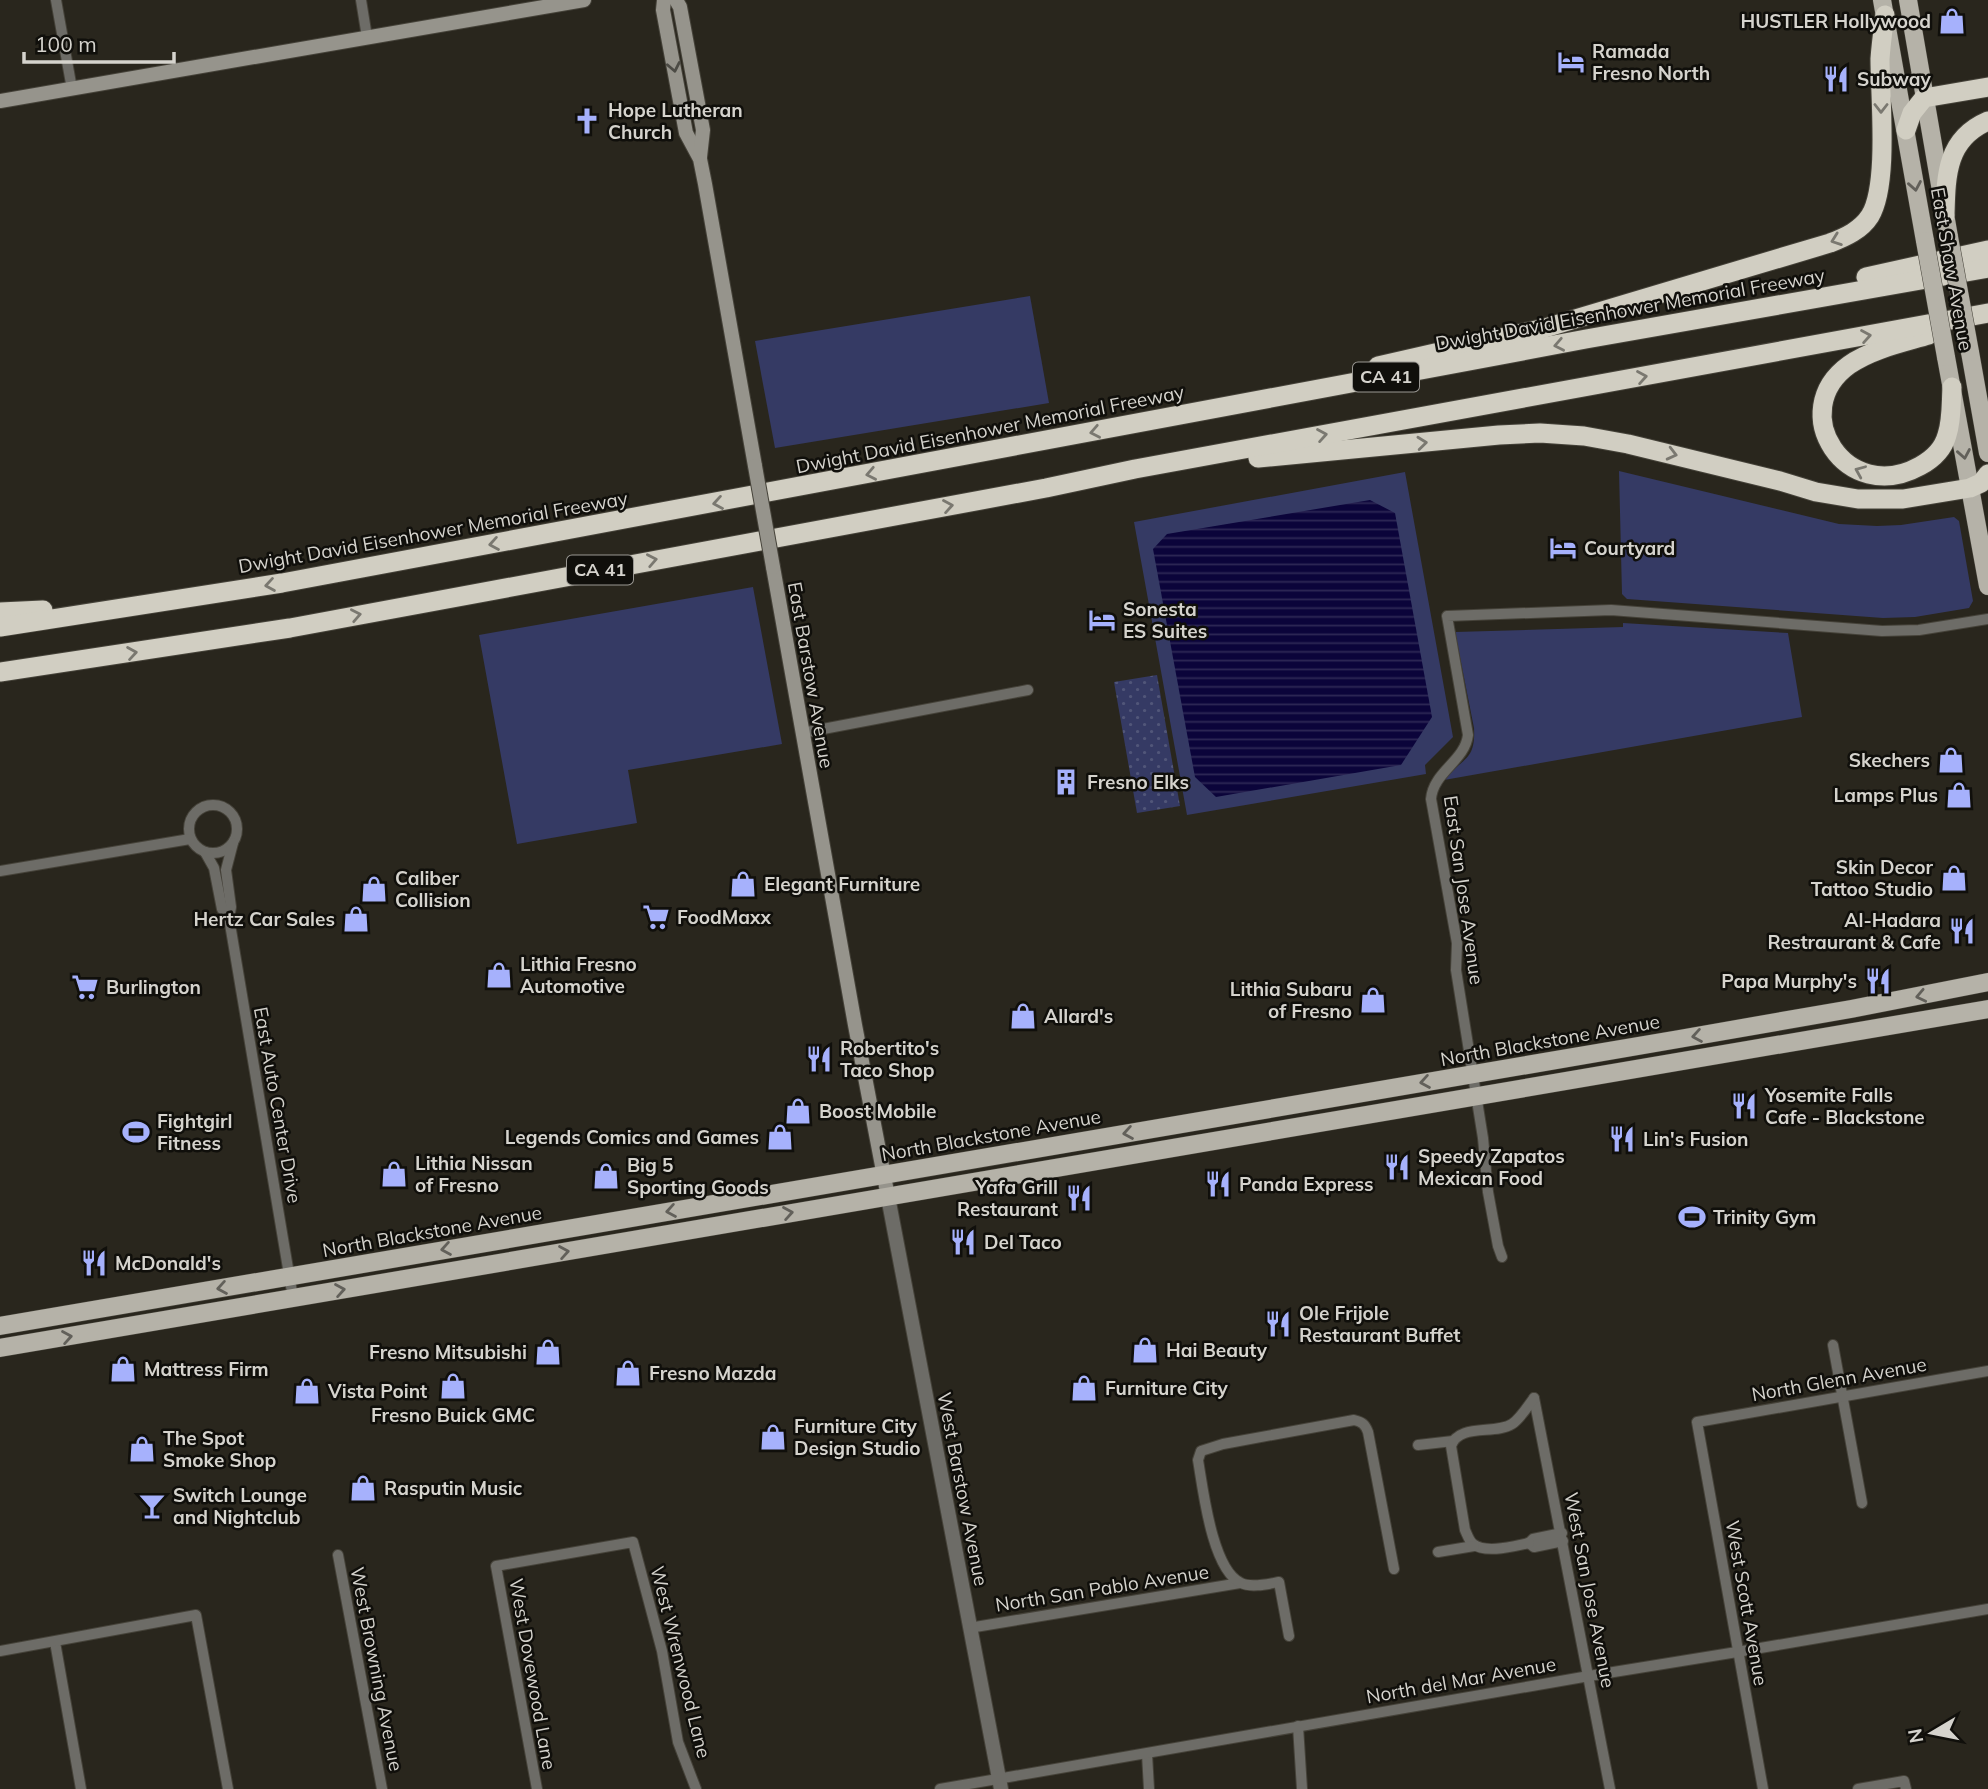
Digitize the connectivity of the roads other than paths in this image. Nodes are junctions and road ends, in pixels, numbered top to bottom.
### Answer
1 (56, 0) edge
2 (361, 0) edge
3 (584, 0) edge
4 (664, 0) edge
5 (676, 0) edge
6 (1908, 0) edge
7 (1884, 8) edge
8 (367, 37) junction
9 (1988, 87) edge
10 (72, 89) junction
11 (1924, 98) junction
12 (0, 100) edge
13 (1988, 121) edge
14 (1906, 130) junction
15 (700, 159) junction
16 (1945, 215) junction
17 (1988, 250) edge
18 (1988, 268) edge
19 (1988, 313) edge
20 (1988, 323) edge
21 (1586, 340) junction
22 (1952, 387) junction
23 (1125, 426) junction
24 (1988, 453) edge
25 (1135, 470) junction
26 (1988, 474) edge
27 (1970, 488) junction
28 (1988, 545) edge
29 (1988, 586) edge
30 (0, 612) edge
31 (103, 612) junction
32 (1988, 619) edge
33 (0, 627) edge
34 (64, 663) junction
35 (0, 672) edge
36 (0, 680) edge
37 (1028, 690) dead end
38 (802, 733) junction
39 (190, 839) junction
40 (233, 843) junction
41 (205, 852) junction
42 (0, 871) edge
43 (229, 918) junction
44 (1988, 982) edge
45 (1988, 1009) edge
46 (1472, 1074) junction
47 (1475, 1096) junction
48 (1258, 1111) junction
49 (1149, 1152) junction
50 (883, 1175) junction
51 (888, 1197) junction
52 (1502, 1257) dead end
53 (290, 1276) junction
54 (293, 1298) junction
55 (57, 1316) junction
56 (0, 1325) edge
57 (0, 1336) edge
58 (1833, 1345) dead end
59 (0, 1348) edge
60 (1988, 1371) edge
61 (1842, 1396) junction
62 (1697, 1422) joint
63 (1453, 1441) junction
64 (1418, 1446) dead end
65 (1862, 1503) dead end
66 (1563, 1537) junction
67 (1474, 1546) junction
68 (1438, 1552) dead end
69 (338, 1555) dead end
70 (496, 1566) joint
71 (1394, 1569) dead end
72 (1240, 1583) junction
73 (1988, 1609) edge
74 (970, 1628) junction
75 (1289, 1636) dead end
76 (55, 1642) junction
77 (0, 1651) edge
78 (1737, 1652) junction
79 (1589, 1676) junction
80 (1298, 1726) junction
81 (1147, 1754) junction
82 (1000, 1784) edge
83 (1905, 1785) edge
84 (81, 1789) edge
85 (228, 1789) edge
86 (382, 1789) edge
87 (537, 1789) edge
88 (696, 1789) edge
89 (940, 1789) edge
90 (1149, 1789) edge
91 (1302, 1789) edge
92 (1610, 1789) edge
93 (1763, 1789) edge
94 (1858, 1789) edge

1 - 10 street
2 - 8 street
3 - 8 main road
4 -> 15 main road, East Barstow Avenue
5 - 15 main road, East Barstow Avenue
6 - 11 main road, East Shaw Avenue
7 - 14 main road, East Shaw Avenue
7 -> 23 highway
8 - 10 main road
9 - 11 highway
10 - 12 main road
11 - 14 highway
11 - 16 main road, East Shaw Avenue
13 - 16 highway
14 -> 22 main road, East Shaw Avenue, bridge
15 - 38 main road, East Barstow Avenue, bridge
16 - 24 main road, East Shaw Avenue, bridge
17 - 21 highway
18 - 21 highway, Dwight David Eisenhower Memorial Freeway / CA 41
25 -> 19 highway, CA 41
22 -> 20 highway
21 -> 23 highway, Dwight David Eisenhower Memorial Freeway / CA 41
22 -> 27 main road, East Shaw Avenue
23 -> 31 highway, Dwight David Eisenhower Memorial Freeway / CA 41
25 -> 27 highway
34 -> 25 highway, CA 41
26 - 27 highway
27 - 28 main road
27 - 29 main road, East Shaw Avenue
30 - 31 highway
31 - 33 highway, Dwight David Eisenhower Memorial Freeway / CA 41
32 - 46 street, East San Jose Avenue
34 - 35 highway, CA 41
34 - 36 highway
37 - 38 street
38 - 50 main road, East Barstow Avenue
39 - 40 street
39 - 41 street
39 - 42 street
40 - 41 street
40 - 43 street, East Auto Center Drive
41 - 43 street, East Auto Center Drive
43 - 53 street, East Auto Center Drive
44 -> 46 main road, North Blackstone Avenue
45 - 47 main road
46 - 47 street, East San Jose Avenue
46 -> 48 main road, North Blackstone Avenue
47 - 49 main road
47 - 52 street, East San Jose Avenue
48 - 49 main road
48 -> 50 main road, North Blackstone Avenue
49 - 51 main road
50 - 51 main road, East Barstow Avenue
50 -> 53 main road, North Blackstone Avenue
54 -> 51 main road
51 - 74 street, West Barstow Avenue
53 - 54 street, East Auto Center Drive
53 -> 55 main road, North Blackstone Avenue
59 -> 54 main road
55 - 56 main road, North Blackstone Avenue
55 - 57 main road
58 - 61 street
60 - 61 street, North Glenn Avenue
61 - 62 street, North Glenn Avenue
61 - 65 street
62 - 78 street, West Scott Avenue
63 - 64 street
63 - 66 street, West San Jose Avenue
63 - 67 street
66 - 67 street
66 - 79 street, West San Jose Avenue
67 - 68 street
69 - 86 street, West Browning Avenue
70 - 87 street, West Dovewood Lane
70 - 88 street, West Wrenwood Lane
71 - 72 street
72 - 74 street, North San Pablo Avenue
72 - 75 street, North San Pablo Avenue
73 - 78 street, North del Mar Avenue
74 - 82 street, West Barstow Avenue
76 - 77 street
76 - 84 street
76 - 85 street
78 - 79 street, North del Mar Avenue
78 - 93 street, West Scott Avenue
79 - 80 street, North del Mar Avenue
79 - 92 street, West San Jose Avenue
80 - 81 street, North del Mar Avenue
80 - 91 street
81 - 82 street, North del Mar Avenue
81 - 90 street
82 - 89 street, North del Mar Avenue
83 - 94 street

